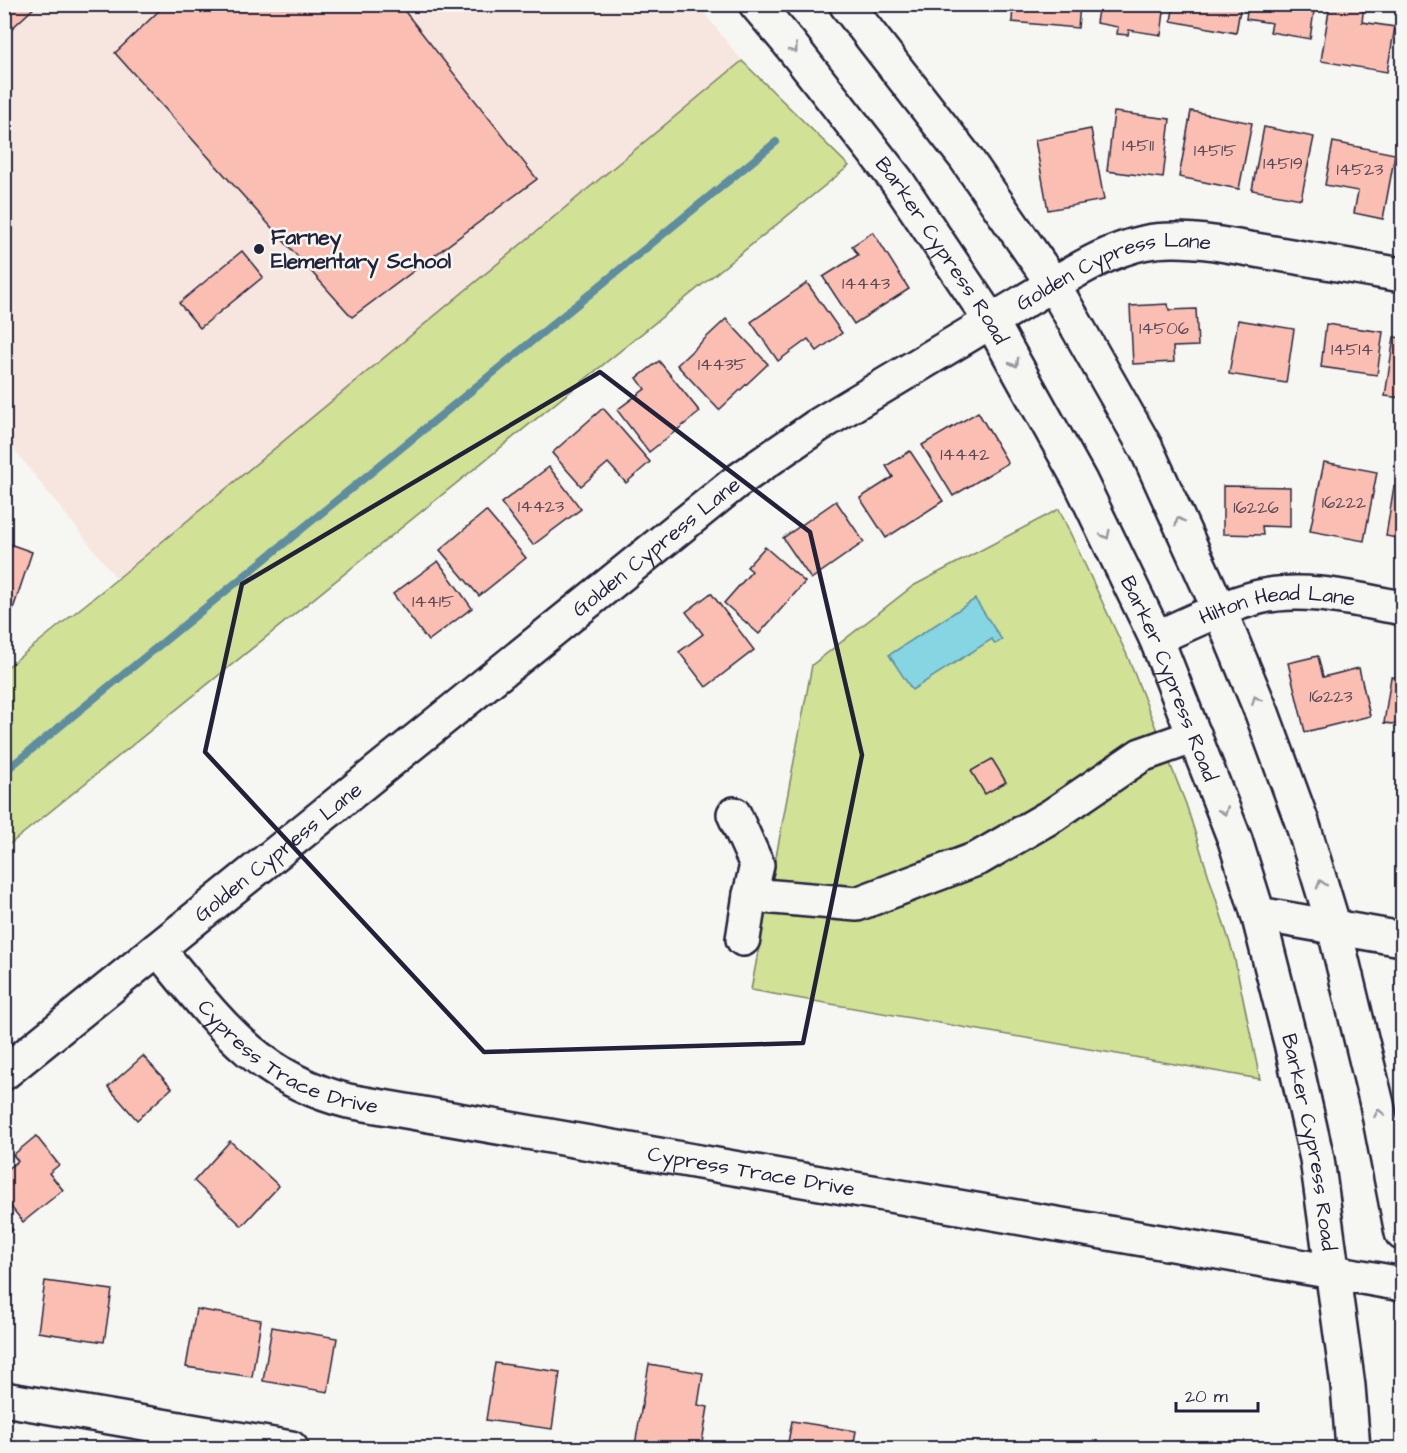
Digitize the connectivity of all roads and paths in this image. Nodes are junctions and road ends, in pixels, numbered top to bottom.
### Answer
1 (756, 4) edge
2 (846, 4) edge
3 (1402, 275) edge
4 (1053, 284) junction
5 (991, 321) junction
6 (1402, 608) edge
7 (1220, 609) junction
8 (1156, 638) junction
9 (1195, 736) junction
10 (734, 814) dead end
11 (750, 895) junction
12 (1258, 914) junction
13 (1334, 927) junction
14 (743, 939) dead end
15 (1402, 939) edge
16 (158, 949) junction
17 (4, 1073) edge
18 (1402, 1233) edge
19 (1332, 1271) junction
20 (1402, 1284) edge
21 (4, 1399) edge
22 (291, 1449) edge
23 (1353, 1449) edge

1 -> 5 street, Barker Cypress Road
2 - 4 street
3 - 4 street, Golden Cypress Lane
4 - 5 street, Golden Cypress Lane
7 -> 4 street
5 -> 8 street, Barker Cypress Road
5 - 16 street, Golden Cypress Lane
6 - 7 street, Hilton Head Lane
7 - 8 street, Hilton Head Lane
13 -> 7 street
8 - 9 street, Barker Cypress Road
9 - 11 street
9 -> 12 street, Barker Cypress Road
10 - 11 street
11 - 14 street
12 - 13 street
12 - 19 street, Barker Cypress Road
13 - 15 street
18 -> 13 street
16 - 17 street, Golden Cypress Lane
16 - 19 street, Cypress Trace Drive
19 - 20 street, Cypress Trace Drive
19 - 23 street, Barker Cypress Road
21 - 22 street

